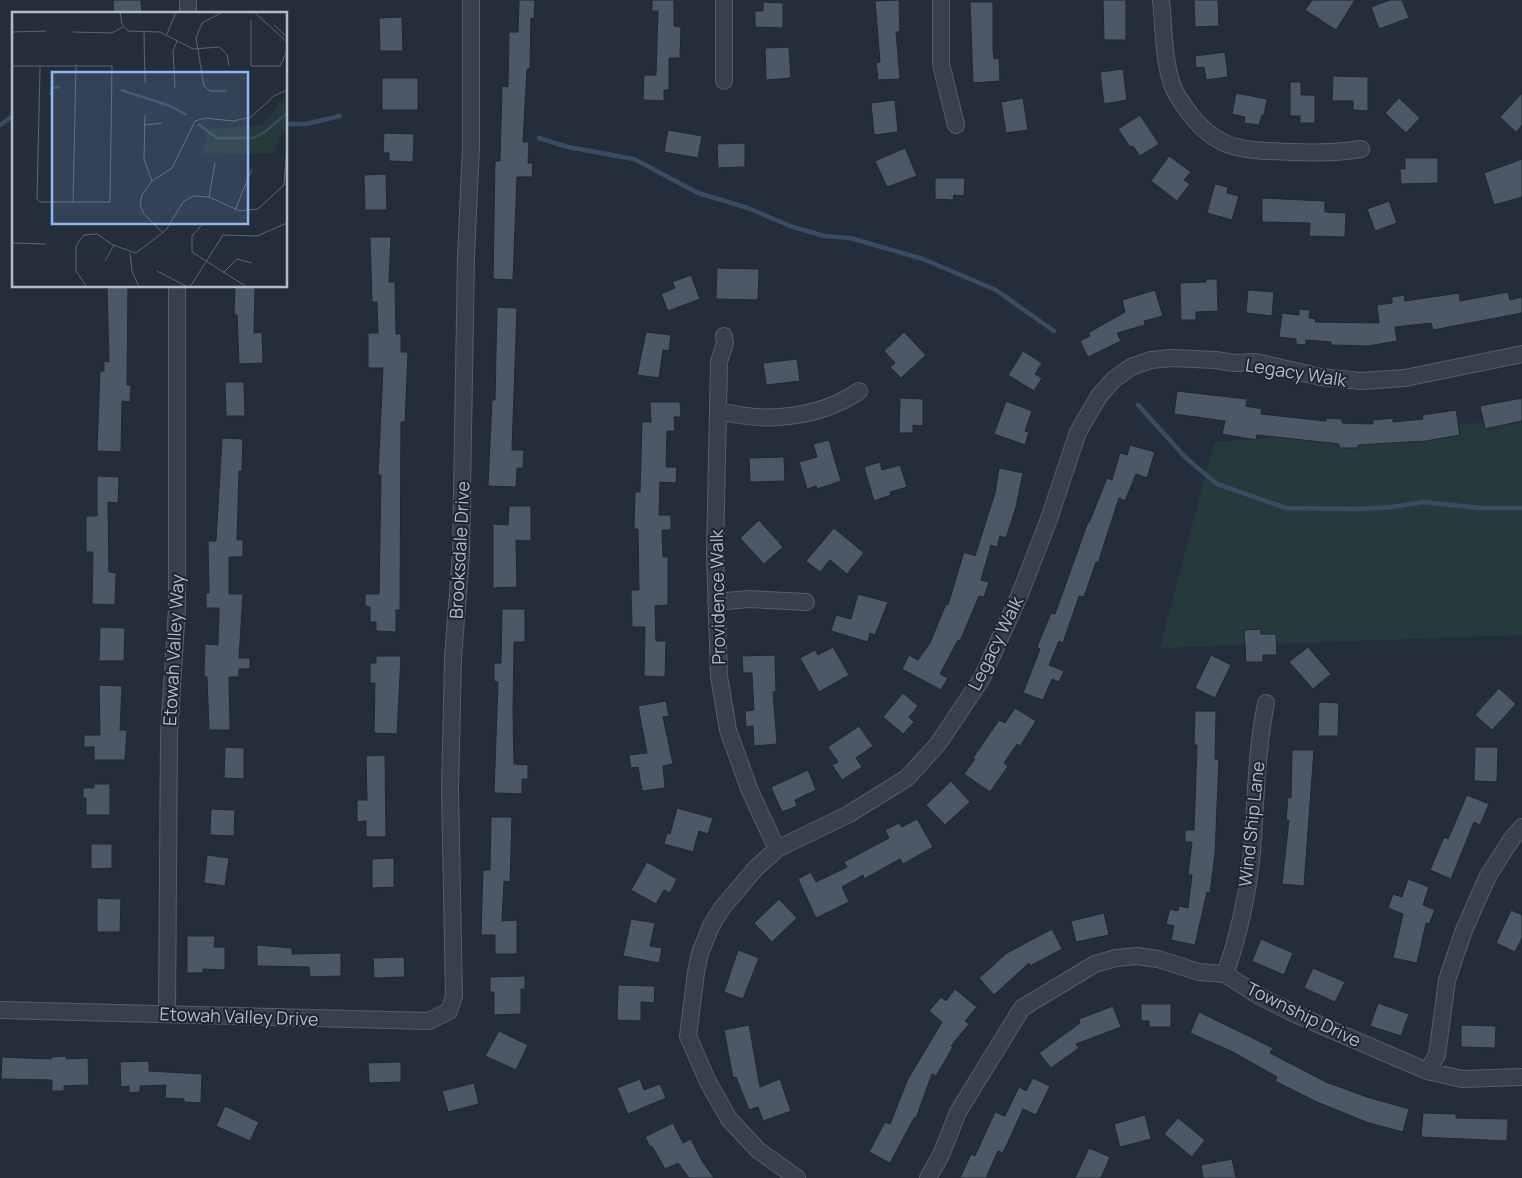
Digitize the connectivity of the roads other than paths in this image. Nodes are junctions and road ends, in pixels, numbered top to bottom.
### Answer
1 (472, 0) edge
2 (724, 0) edge
3 (940, 0) edge
4 (1161, 0) edge
5 (724, 81) dead end
6 (956, 125) dead end
7 (1361, 149) dead end
8 (177, 288) edge
9 (724, 336) dead end
10 (1522, 354) edge
11 (859, 391) dead end
12 (718, 410) junction
13 (716, 602) junction
14 (806, 602) dead end
15 (1266, 703) dead end
16 (1522, 828) edge
17 (777, 849) junction
18 (1225, 974) junction
19 (454, 986) joint
20 (0, 1010) edge
21 (166, 1014) junction
22 (1427, 1071) junction
23 (1522, 1077) edge
24 (797, 1178) edge
25 (928, 1178) edge

1 - 19 street, Brooksdale Drive
2 - 5 street
3 - 6 street
4 - 7 street
8 - 21 street, Etowah Valley Way
9 - 12 street, Providence Walk
10 - 17 street, Legacy Walk
11 - 12 street
12 - 13 street, Providence Walk
13 - 14 street
13 - 17 street, Providence Walk
15 - 18 street, Wind Ship Lane
16 - 22 street
17 - 24 street, Legacy Walk
18 - 22 street, Township Drive
18 - 25 street, Township Drive
19 - 21 street, Etowah Valley Drive
20 - 21 street, Etowah Valley Drive
22 - 23 street, Township Drive

